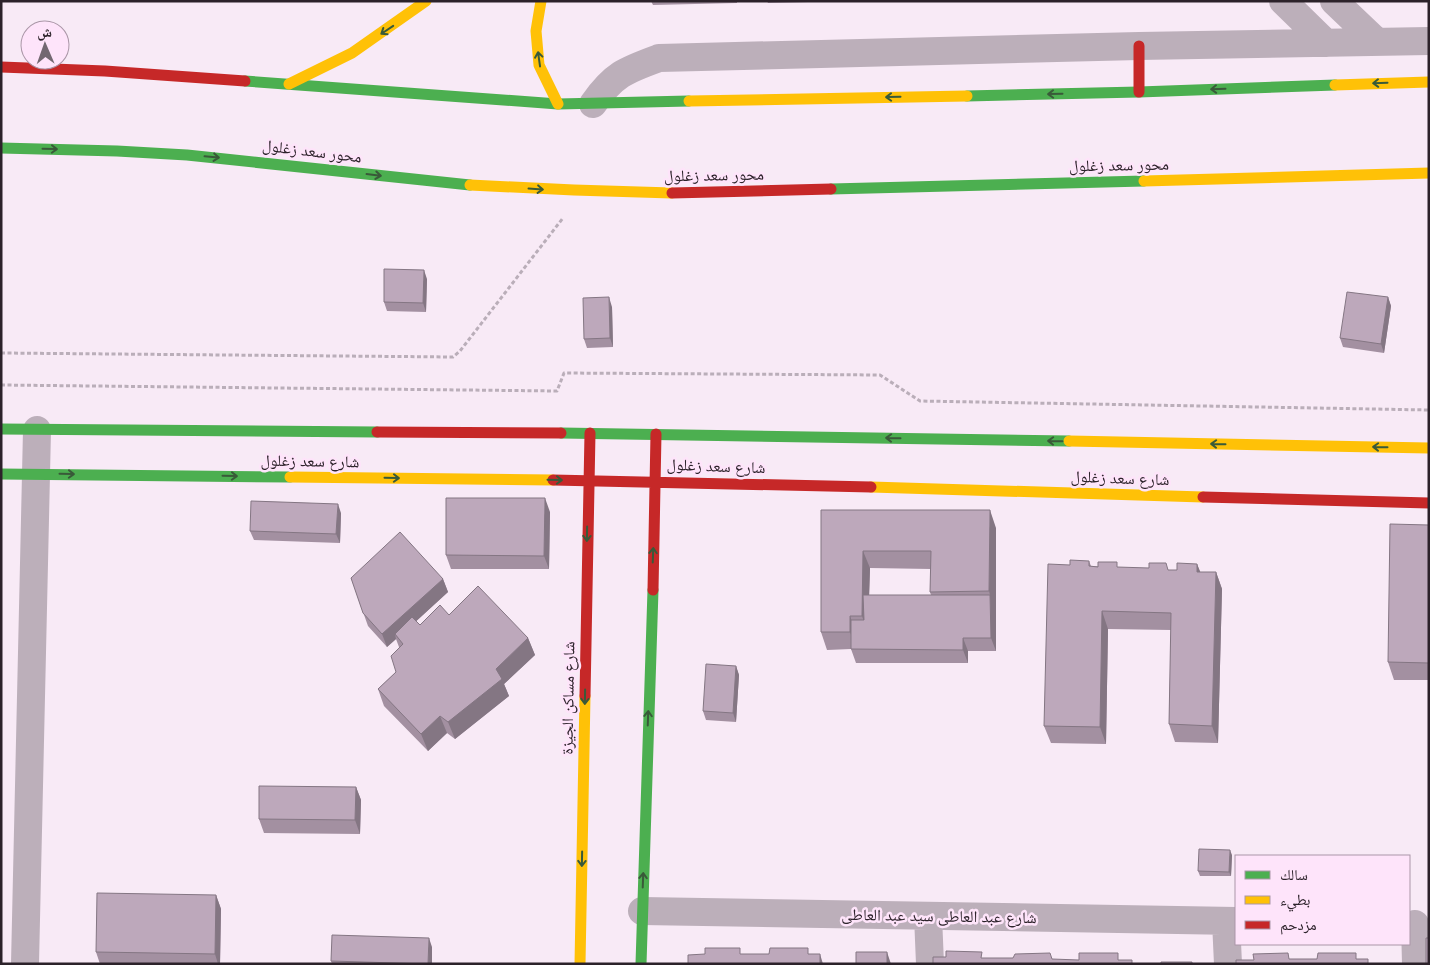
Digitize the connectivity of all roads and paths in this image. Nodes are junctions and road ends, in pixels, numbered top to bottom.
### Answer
1 (426, 1) edge
2 (541, 1) edge
3 (1283, 1) edge
4 (1334, 1) edge
5 (1429, 41) edge
6 (1326, 42) junction
7 (1377, 42) junction
8 (1139, 46) junction
9 (1, 67) edge
10 (1429, 82) edge
11 (288, 84) junction
12 (1139, 92) junction
13 (558, 104) junction
14 (593, 104) junction
15 (1, 148) edge
16 (1429, 173) edge
17 (583, 192) junction
18 (1, 354) edge
19 (1, 385) edge
20 (1429, 410) edge
21 (1, 429) edge
22 (37, 430) junction
23 (590, 433) junction
24 (656, 434) junction
25 (1429, 448) edge
26 (1, 474) edge
27 (36, 474) junction
28 (588, 481) junction
29 (656, 481) junction
30 (1429, 503) edge
31 (642, 911) junction
32 (928, 916) junction
33 (1231, 921) edge
34 (1418, 924) edge
35 (25, 964) edge
36 (580, 964) edge
37 (641, 964) edge
38 (930, 964) edge
39 (1228, 964) edge
40 (1416, 964) edge

1 -> 11 street
13 -> 2 street
3 - 6 street
4 - 7 street
5 - 7 street
6 - 7 street
6 - 8 street
8 - 12 street
8 - 14 street
9 - 11 street
10 -> 12 street
11 - 13 street
12 -> 14 street
13 - 14 street
15 -> 17 street, محور سعد زغلول
16 - 17 street, محور سعد زغلول
17 - 18 path
19 - 20 path
21 - 22 street, شارع سعد زغلول
22 - 23 street, شارع سعد زغلول
22 - 27 street
23 - 24 street, شارع سعد زغلول
23 - 28 street, شارع مساكن الجيزة
25 -> 24 street, شارع سعد زغلول
24 - 29 street
26 - 27 street, شارع سعد زغلول
27 -> 28 street, شارع سعد زغلول
27 - 35 street
28 - 29 street, شارع سعد زغلول
28 -> 36 street, شارع مساكن الجيزة
29 - 30 street, شارع سعد زغلول
31 -> 29 street
31 - 32 street, شارع عبد العاطى سيد عبد العاطى
31 - 37 street
32 - 33 street, شارع عبد العاطى سيد عبد العاطى
32 - 38 street
33 - 39 street
34 - 40 street

